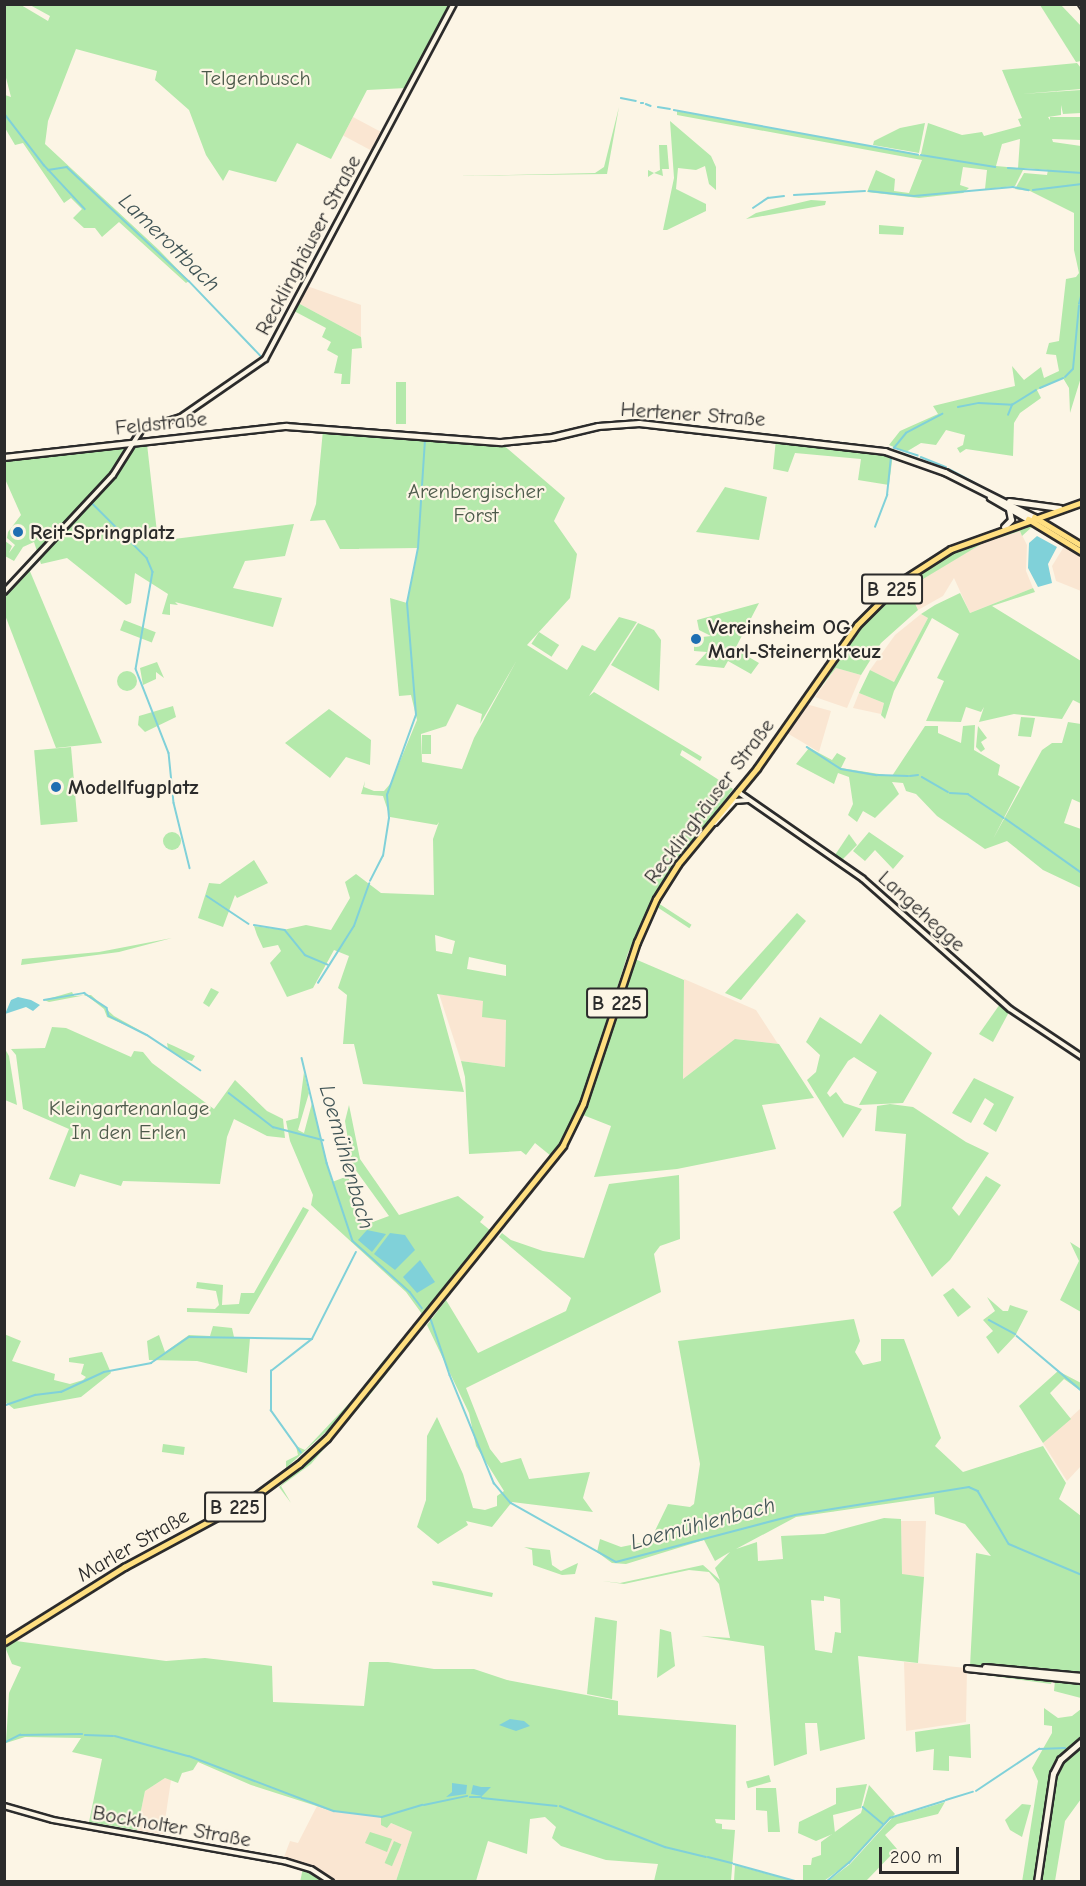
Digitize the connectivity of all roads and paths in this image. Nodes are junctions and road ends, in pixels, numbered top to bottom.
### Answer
1 (454, 4) edge
2 (321, 426) joint
3 (133, 442) junction
4 (4, 456) edge
5 (983, 492) junction
6 (1002, 499) junction
7 (1082, 502) edge
8 (1008, 508) junction
9 (1060, 508) junction
10 (1052, 510) junction
11 (1031, 518) junction
12 (1004, 527) junction
13 (1052, 528) junction
14 (1082, 546) edge
15 (1082, 552) edge
16 (4, 592) edge
17 (738, 792) junction
18 (752, 801) junction
19 (709, 827) junction
20 (1082, 1057) edge
21 (423, 1319) joint
22 (4, 1642) edge
23 (1048, 1674) junction
24 (1082, 1678) edge
25 (1082, 1742) edge
26 (4, 1806) edge
27 (331, 1881) edge
28 (1037, 1881) edge

1 - 3 street, Recklinghäuser Straße
2 - 3 main road, Feldstraße
2 - 5 main road, Hertener Straße
3 - 4 main road, Feldstraße
3 - 16 street
5 - 6 main road, Hertener Straße
5 - 8 main road, Hertener Straße
6 - 9 main road
6 - 11 main road, Hertener Straße
7 - 9 main road, Recklinghäuser Straße / B 225
8 - 11 main road, Hertener Straße
8 - 12 main road
9 - 10 main road, Recklinghäuser Straße / B 225
10 - 11 main road, Recklinghäuser Straße / B 225
10 - 13 main road
11 - 12 main road, Recklinghäuser Straße / B 225
11 - 13 main road
11 - 15 main road
12 - 17 main road, Recklinghäuser Straße / B 225
13 - 14 main road
17 - 18 street, Langehegge
17 - 19 main road, Recklinghäuser Straße / B 225
18 - 19 street, B 225
18 - 20 street, Langehegge
19 - 21 main road, Recklinghäuser Straße / B 225
21 - 22 main road, Marler Straße / B 225
23 - 23 main road
23 - 24 main road
25 - 28 main road
26 - 27 street, Bockholter Straße

